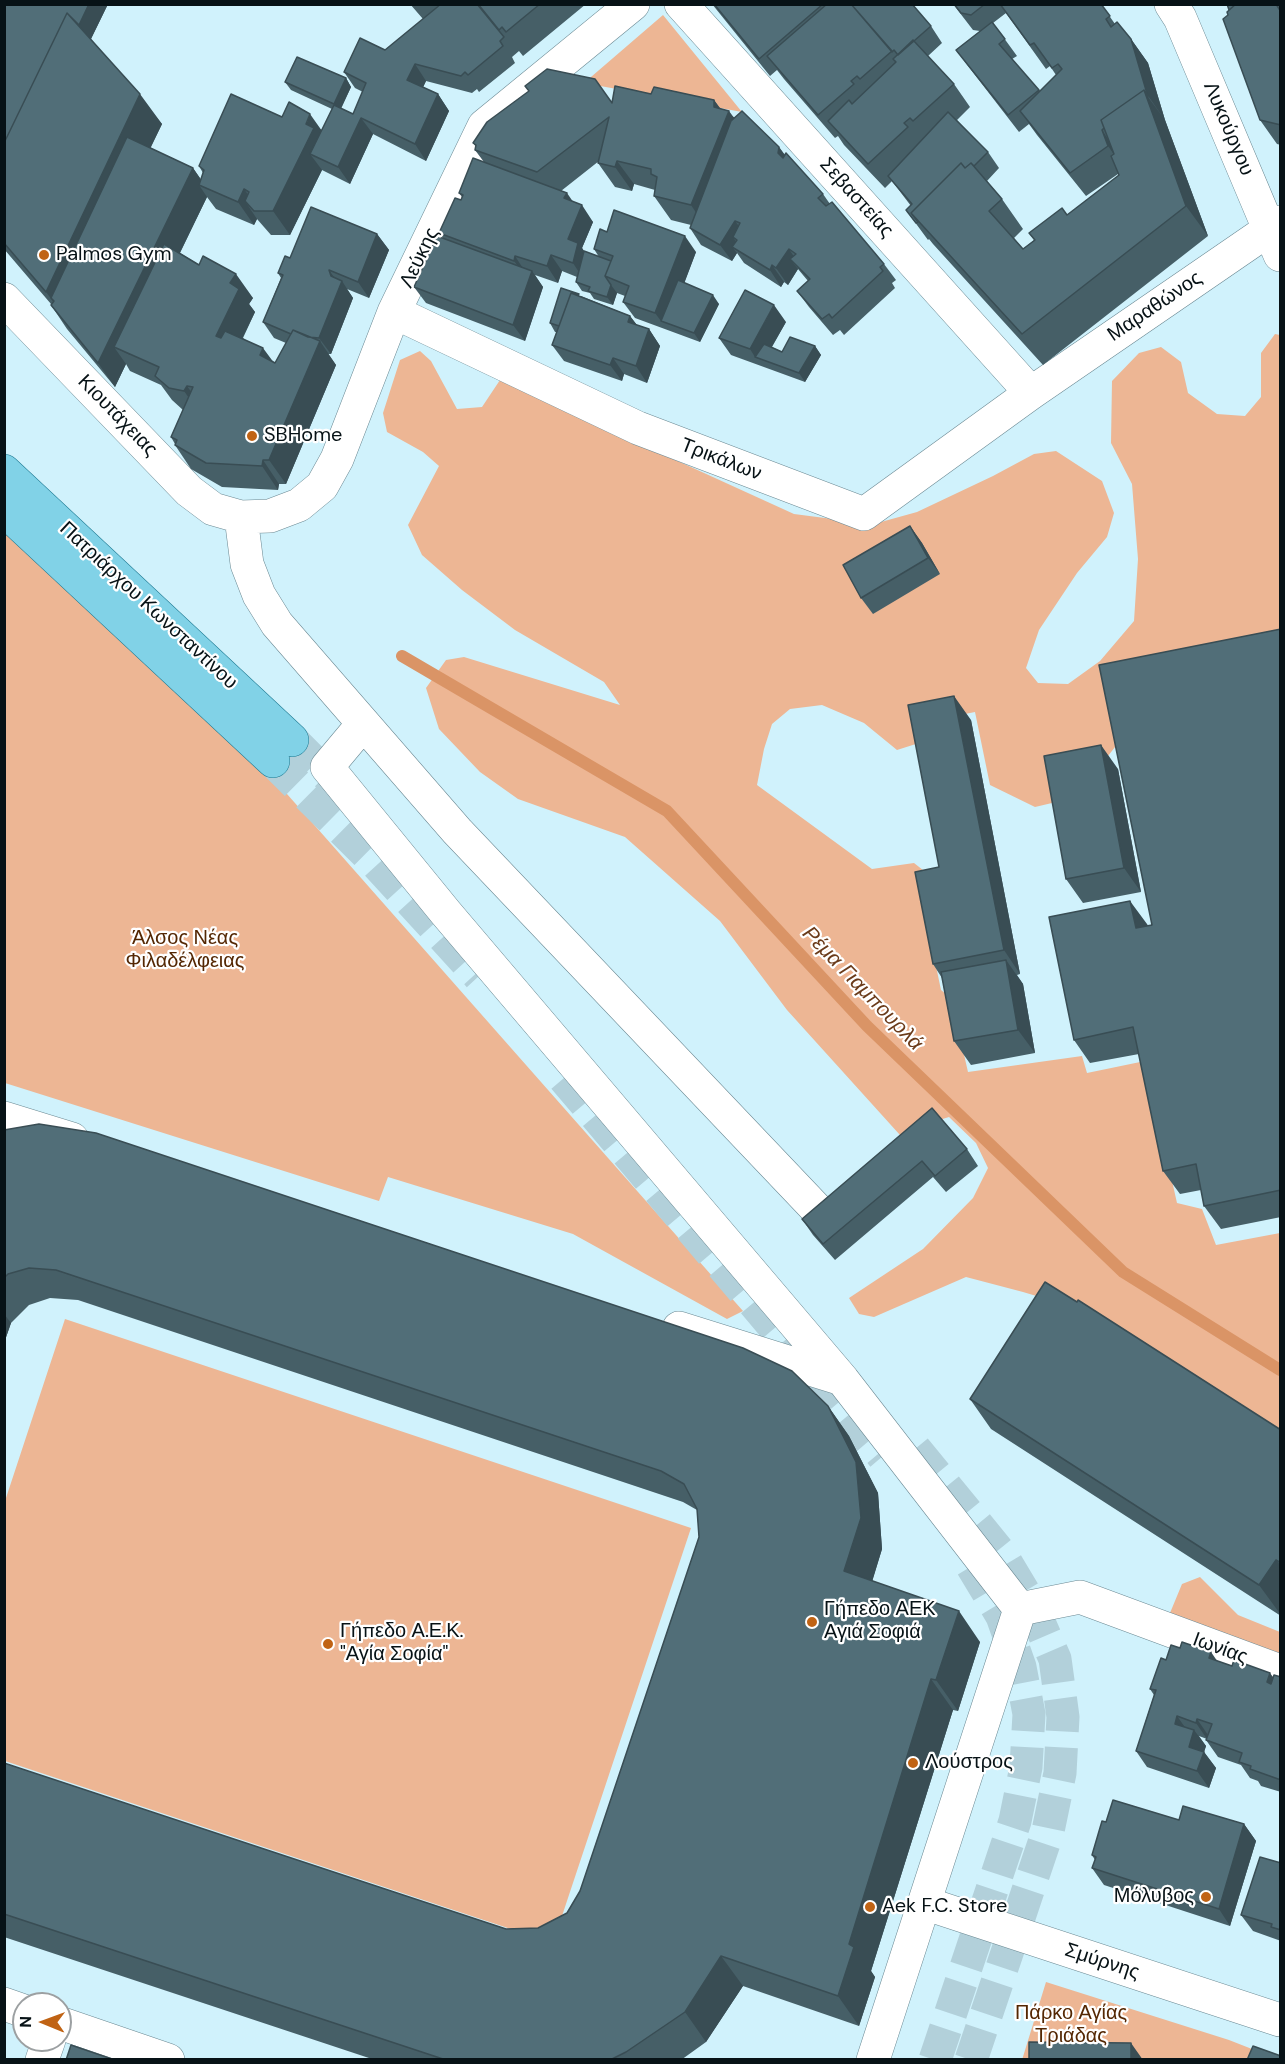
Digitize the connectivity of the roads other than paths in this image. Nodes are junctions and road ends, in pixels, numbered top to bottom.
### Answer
1 (633, 4) edge
2 (681, 4) edge
3 (1171, 4) edge
4 (1277, 235) edge
5 (4, 299) edge
6 (394, 312) junction
7 (1030, 393) junction
8 (4, 471) edge
9 (4, 510) edge
10 (241, 517) junction
11 (363, 724) junction
12 (4, 1118) edge
13 (95, 1146) edge
14 (824, 1217) edge
15 (652, 1320) edge
16 (842, 1378) junction
17 (1020, 1609) junction
18 (1281, 1671) edge
19 (924, 1903) junction
20 (1281, 2020) edge
21 (72, 2027) edge
22 (168, 2060) edge
23 (873, 2060) edge

1 - 6 street, Λεύκης
2 - 7 street, Σεβαστείας
3 - 4 street, Λυκούργου
4 - 7 street, Μαραθώνος
5 - 10 street, Κιουτάχειας
6 - 7 street, Τρικάλων
6 - 10 street, Λεύκης
8 - 9 main road, Πατριάρχου Κωνσταντίνου
10 - 11 street
11 - 14 street
11 - 16 street
12 - 13 street
15 - 16 street
16 - 17 street
17 - 18 street, Ιωνίας
17 - 19 street
19 - 20 street, Σμύρνης
19 - 23 street
21 - 22 street

